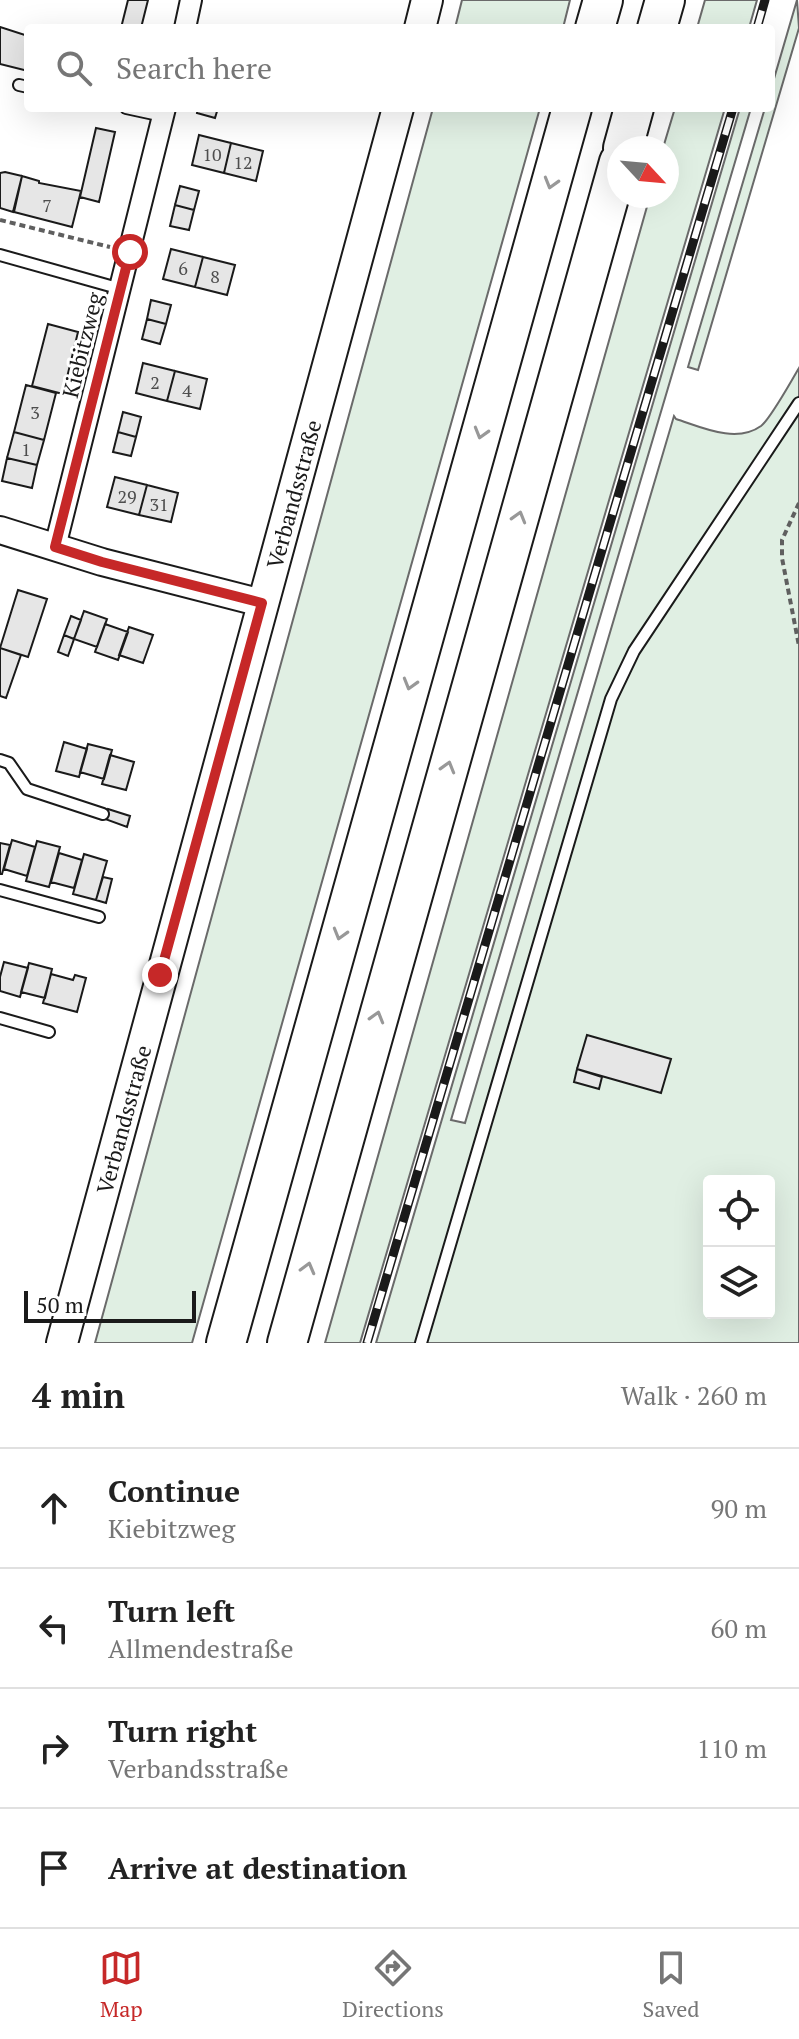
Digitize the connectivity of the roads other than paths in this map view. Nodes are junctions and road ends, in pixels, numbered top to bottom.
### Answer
1 (191, 0) edge
2 (427, 0) edge
3 (603, 0) edge
4 (665, 0) edge
5 (186, 24) edge
6 (421, 24) edge
7 (596, 24) edge
8 (658, 24) edge
9 (164, 112) edge
10 (397, 112) edge
11 (571, 112) edge
12 (633, 112) edge
13 (626, 136) edge
14 (607, 205) edge
15 (0, 255) edge
16 (121, 289) junction
17 (799, 403) edge
18 (0, 530) edge
19 (55, 547) junction
20 (262, 603) junction
21 (0, 760) edge
22 (103, 814) dead end
23 (0, 890) edge
24 (99, 917) dead end
25 (0, 1018) edge
26 (49, 1032) dead end
27 (62, 1343) edge
28 (226, 1343) edge
29 (287, 1343) edge
30 (421, 1343) edge

1 - 5 street
2 - 6 main road
3 - 7 highway
4 - 8 highway
9 - 16 street, Kiebitzweg
10 - 20 main road, Verbandsstraße
11 -> 28 highway
12 - 13 highway
29 -> 14 highway
15 - 16 lane
16 - 19 street, Kiebitzweg
17 - 30 lane
18 - 19 street
19 - 20 street
20 - 27 main road, Verbandsstraße
21 - 22 lane
23 - 24 lane
25 - 26 lane

